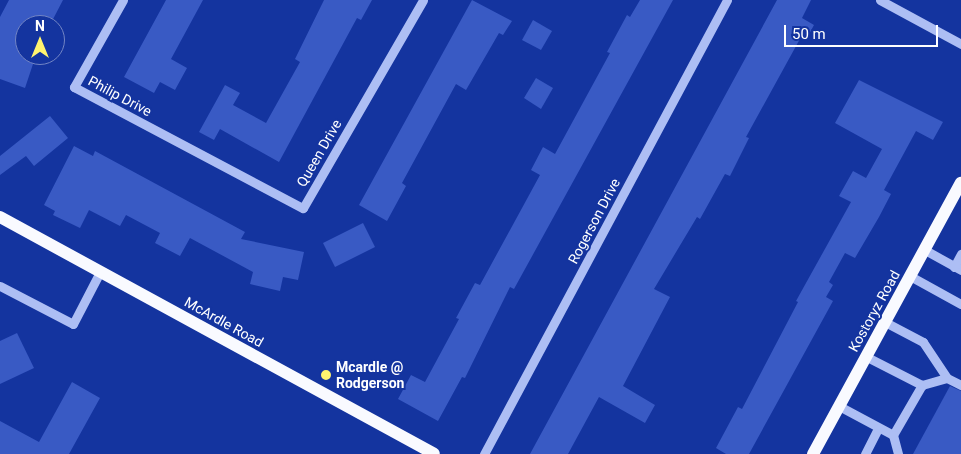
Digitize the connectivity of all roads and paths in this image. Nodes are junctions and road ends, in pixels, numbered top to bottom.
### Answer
1 (123, 0) edge
2 (423, 0) edge
3 (727, 0) edge
4 (880, 0) edge
5 (961, 44) edge
6 (188, 149) joint
7 (959, 190) edge
8 (0, 217) edge
9 (925, 250) junction
10 (961, 254) edge
11 (958, 268) edge
12 (100, 272) junction
13 (910, 276) junction
14 (0, 286) edge
15 (961, 304) edge
16 (885, 322) junction
17 (866, 357) junction
18 (947, 378) junction
19 (961, 384) edge
20 (922, 385) junction
21 (839, 406) junction
22 (878, 428) junction
23 (893, 436) junction
24 (816, 453) edge
25 (434, 454) edge
26 (484, 454) edge
27 (865, 454) edge
28 (898, 454) edge

1 - 6 street, Philip Drive
2 - 6 street, Queen Drive
3 - 26 street, Rogerson Drive
4 - 5 street
7 - 9 main road, Kostoryz Road
8 - 12 main road, McArdle Road
9 - 11 street
9 - 13 main road, Kostoryz Road
10 - 11 street
12 - 14 street
12 - 25 main road, McArdle Road
13 - 15 street
13 - 16 main road, Kostoryz Road
16 - 17 main road, Kostoryz Road
16 - 18 street
17 - 20 street
17 - 21 main road, Kostoryz Road
18 - 19 street
18 - 20 street
20 - 23 street
21 - 22 street
21 - 24 main road, Kostoryz Road
22 - 23 street
22 - 27 street
23 - 28 street

